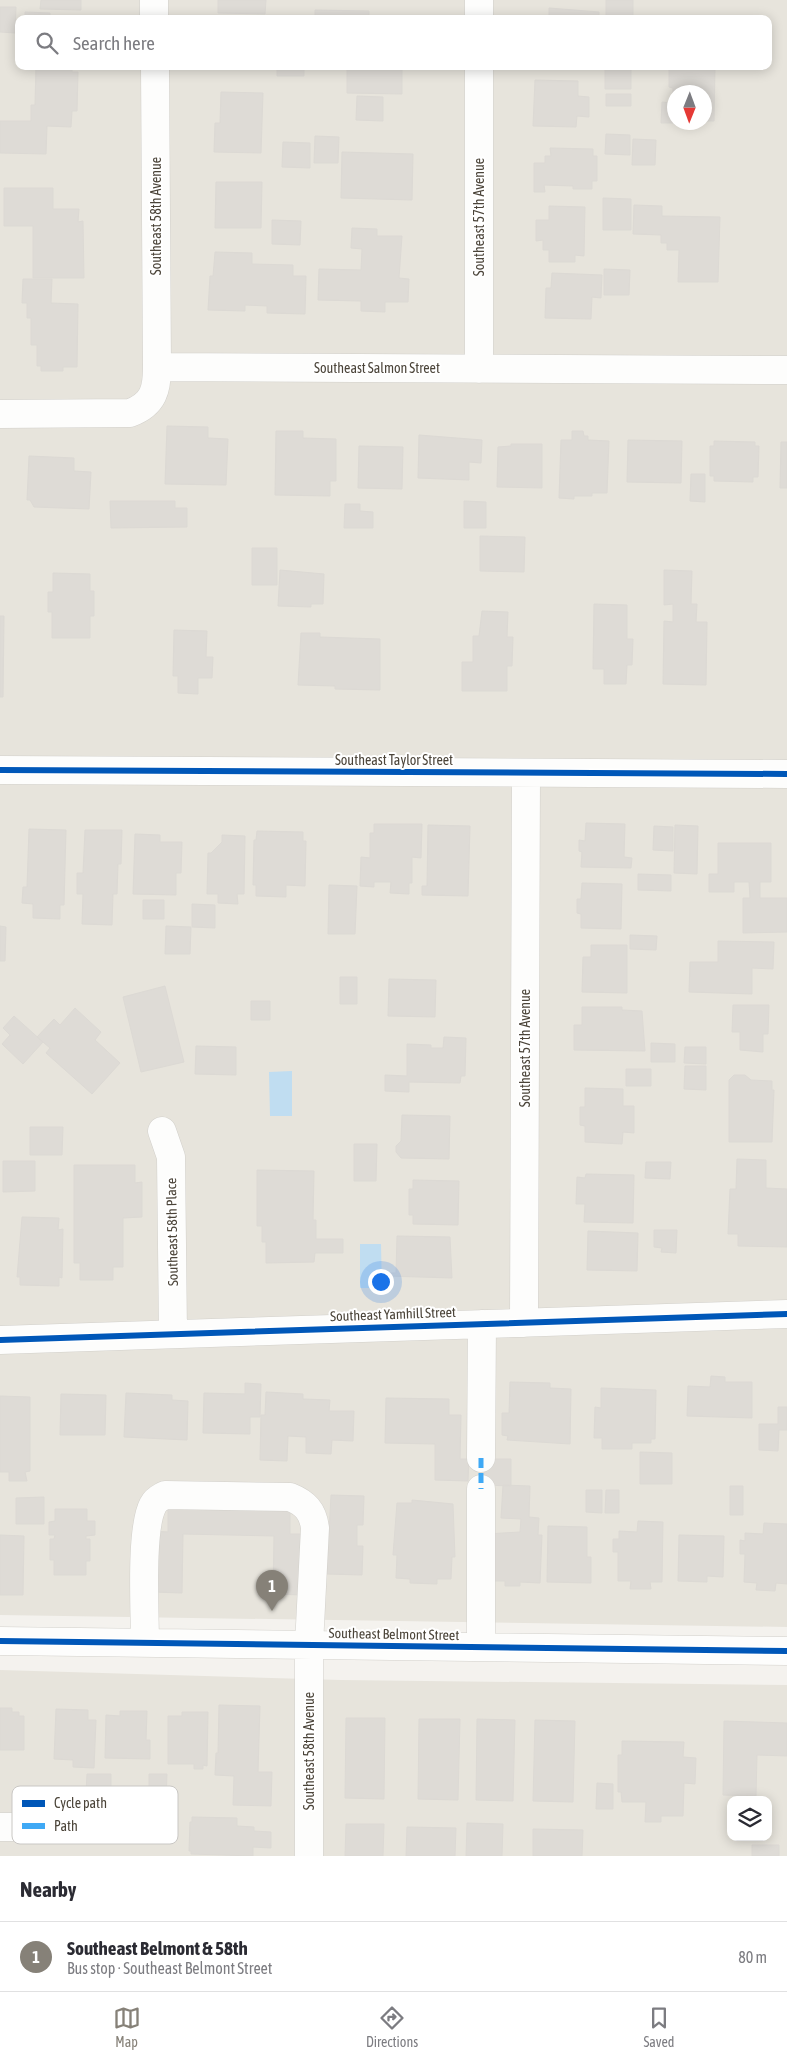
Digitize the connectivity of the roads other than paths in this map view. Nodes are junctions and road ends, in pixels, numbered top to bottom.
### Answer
1 (154, 0) edge
2 (479, 0) edge
3 (154, 15) edge
4 (479, 15) edge
5 (155, 70) edge
6 (479, 70) edge
7 (157, 367) junction
8 (479, 369) junction
9 (787, 370) edge
10 (0, 414) edge
11 (0, 770) edge
12 (526, 773) junction
13 (787, 774) edge
14 (162, 1131) dead end
15 (787, 1314) edge
16 (524, 1323) junction
17 (482, 1324) junction
18 (173, 1334) junction
19 (0, 1340) edge
20 (481, 1458) dead end
21 (481, 1489) dead end
22 (0, 1641) edge
23 (145, 1643) junction
24 (310, 1645) junction
25 (481, 1647) junction
26 (787, 1651) edge
27 (309, 1856) edge

1 - 3 street
2 - 4 street
5 - 7 street, Southeast 58th Avenue
6 - 8 street, Southeast 57th Avenue
7 - 8 street, Southeast Salmon Street
7 - 10 street
8 - 9 street, Southeast Salmon Street
11 - 12 street, Southeast Taylor Street
12 - 13 street, Southeast Taylor Street
12 - 16 street, Southeast 57th Avenue
14 - 18 street, Southeast 58th Place
15 - 16 street, Southeast Yamhill Street
16 - 17 street, Southeast Yamhill Street
17 - 18 street, Southeast Yamhill Street
17 - 20 street
18 - 19 street, Southeast Yamhill Street
21 - 25 street
22 - 23 street, Southeast Belmont Street
23 - 24 street, Southeast Belmont Street
23 - 24 street, Southeast 58th Avenue
24 - 25 street, Southeast Belmont Street
24 - 27 street, Southeast 58th Avenue
25 - 26 street, Southeast Belmont Street

